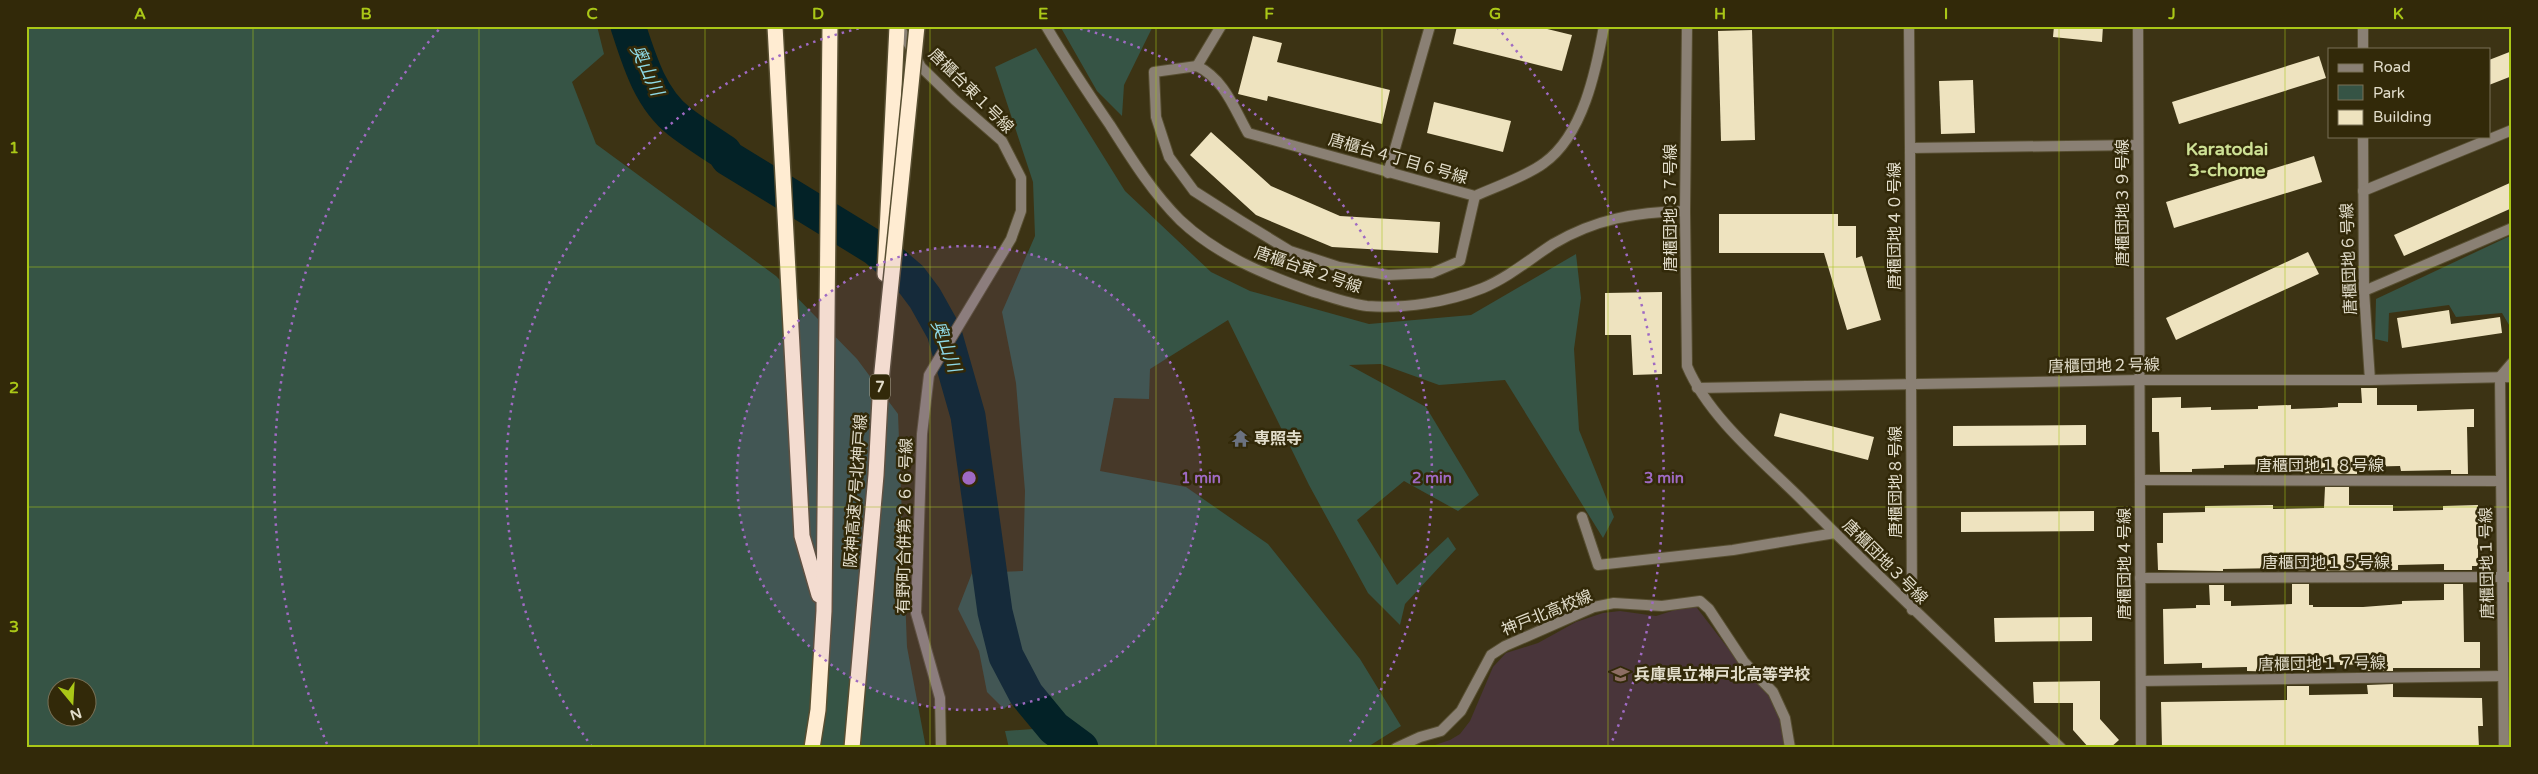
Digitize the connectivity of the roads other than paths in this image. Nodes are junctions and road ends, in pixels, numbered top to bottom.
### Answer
1 (775, 26) edge
2 (830, 26) edge
3 (898, 26) edge
4 (917, 26) edge
5 (1046, 26) edge
6 (1221, 26) edge
7 (1430, 26) edge
8 (1604, 26) edge
9 (1687, 26) edge
10 (1910, 26) edge
11 (2138, 26) edge
12 (2363, 26) edge
13 (2363, 48) edge
14 (1197, 66) junction
15 (2512, 130) edge
16 (2363, 138) edge
17 (2138, 145) junction
18 (1910, 148) junction
19 (1388, 173) junction
20 (2362, 191) junction
21 (1475, 196) junction
22 (1685, 211) junction
23 (2512, 228) edge
24 (2364, 290) junction
25 (934, 363) joint
26 (2512, 363) edge
27 (2500, 377) junction
28 (2512, 377) edge
29 (2139, 380) junction
30 (2370, 380) junction
31 (1910, 384) junction
32 (1697, 388) junction
33 (880, 391) junction
34 (2140, 480) junction
35 (2501, 481) junction
36 (1582, 517) dead end
37 (1835, 533) junction
38 (2507, 577) edge
39 (2140, 578) junction
40 (1912, 610) junction
41 (824, 611) junction
42 (2503, 676) junction
43 (2141, 681) junction
44 (812, 748) edge
45 (852, 748) edge
46 (941, 748) edge
47 (1396, 748) edge
48 (1790, 748) edge
49 (2061, 748) edge
50 (2142, 748) edge
51 (2504, 748) edge

1 - 41 highway
2 - 41 highway, 阪神高速7号北神戸線
3 - 25 street, 唐櫃台東１号線
3 - 33 highway, 阪神高速7号北神戸線 / 7, bridge
4 - 33 highway, bridge
5 - 22 street, 唐櫃台東２号線
6 - 14 street
7 - 19 street
8 - 21 street, 唐櫃台４丁目６号線
9 - 22 street, 唐櫃団地３７号線
10 - 18 street
11 - 17 street, 唐櫃団地３９号線
12 - 13 street
14 - 19 street, 唐櫃台４丁目６号線
14 - 21 street
15 - 20 street
16 - 20 street, 唐櫃団地６号線
17 - 18 street, 唐櫃団地４０号線
17 - 29 street, 唐櫃団地３９号線
18 - 31 street, 唐櫃団地４０号線
19 - 21 street, 唐櫃台４丁目６号線
20 - 24 street, 唐櫃団地６号線
22 - 32 street, 唐櫃団地３７号線
23 - 24 street
24 - 30 street, 唐櫃団地６号線
25 - 46 street, 有野町合併第２６６号線
26 - 27 street
27 - 28 street, 唐櫃団地２号線
27 - 30 street, 唐櫃団地２号線
27 - 35 street, 唐櫃団地１号線
29 - 30 street, 唐櫃団地２号線
29 - 31 street, 唐櫃団地２号線
29 - 34 street, 唐櫃団地４号線
31 - 32 street, 唐櫃団地２号線
31 - 40 street, 唐櫃団地８号線
32 - 37 street, 唐櫃団地３号線
33 - 45 highway, 阪神高速7号北神戸線 / 7
34 - 35 street, 唐櫃団地１８号線
34 - 39 street, 唐櫃団地４号線
35 - 38 street, 唐櫃団地１号線
36 - 37 street
37 - 40 street, 唐櫃団地３号線
38 - 39 street, 唐櫃団地１５号線
38 - 42 street, 唐櫃団地１号線
39 - 43 street, 唐櫃団地４号線
40 - 49 street, 唐櫃団地３号線
41 - 44 highway, 阪神高速7号北神戸線
42 - 43 street, 唐櫃団地１７号線
42 - 51 street, 唐櫃団地１号線
43 - 50 street, 唐櫃団地４号線
47 - 48 street, 神戸北高校線

